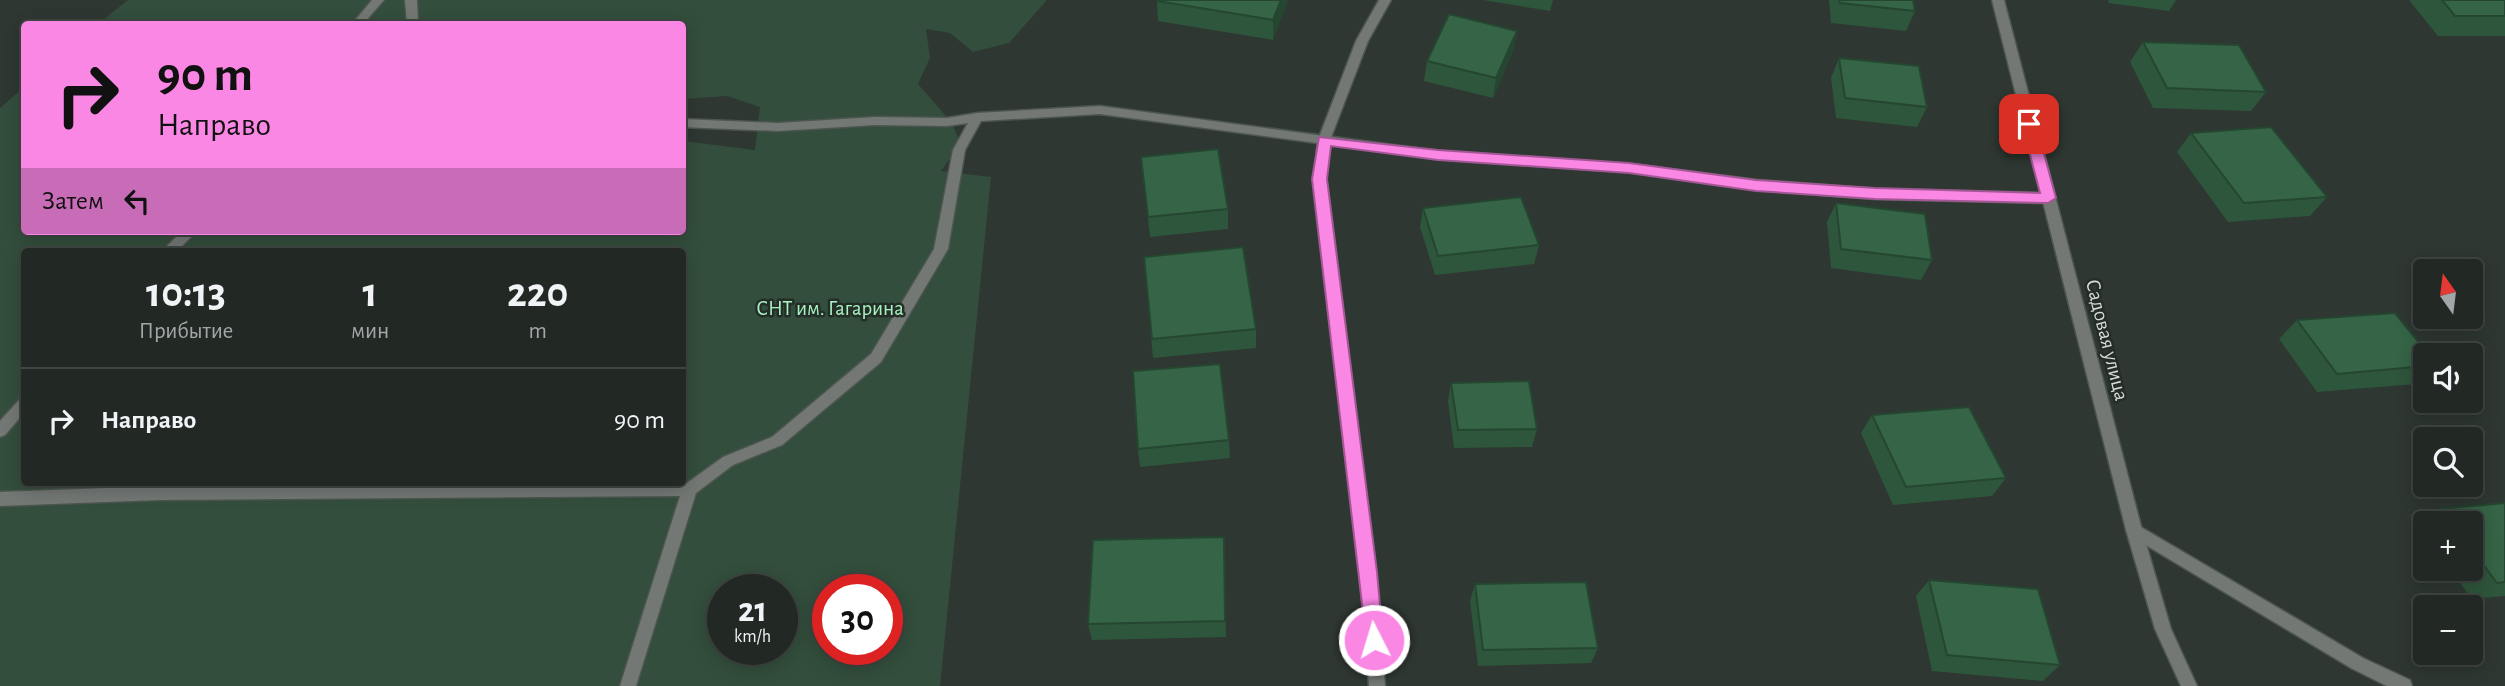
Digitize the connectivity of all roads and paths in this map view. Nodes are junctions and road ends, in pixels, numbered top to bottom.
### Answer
1 (378, 0) edge
2 (411, 0) edge
3 (1385, 0) edge
4 (1998, 0) edge
5 (360, 21) edge
6 (413, 21) edge
7 (977, 117) junction
8 (686, 123) edge
9 (1324, 140) junction
10 (2048, 198) junction
11 (186, 235) edge
12 (172, 248) edge
13 (21, 407) edge
14 (0, 431) edge
15 (690, 489) junction
16 (0, 499) edge
17 (2134, 530) junction
18 (628, 686) edge
19 (1377, 686) edge
20 (2189, 686) edge
21 (2404, 686) edge

1 - 5 street
2 - 6 street
3 - 9 street
4 - 10 street, Садовая улица
7 - 8 street
7 - 9 street
7 - 15 street
9 - 10 street
9 - 19 street
10 - 17 street, Садовая улица
11 - 12 street
13 - 14 street
15 - 16 street
15 - 18 street
17 - 20 street, Садовая улица
17 - 21 street

